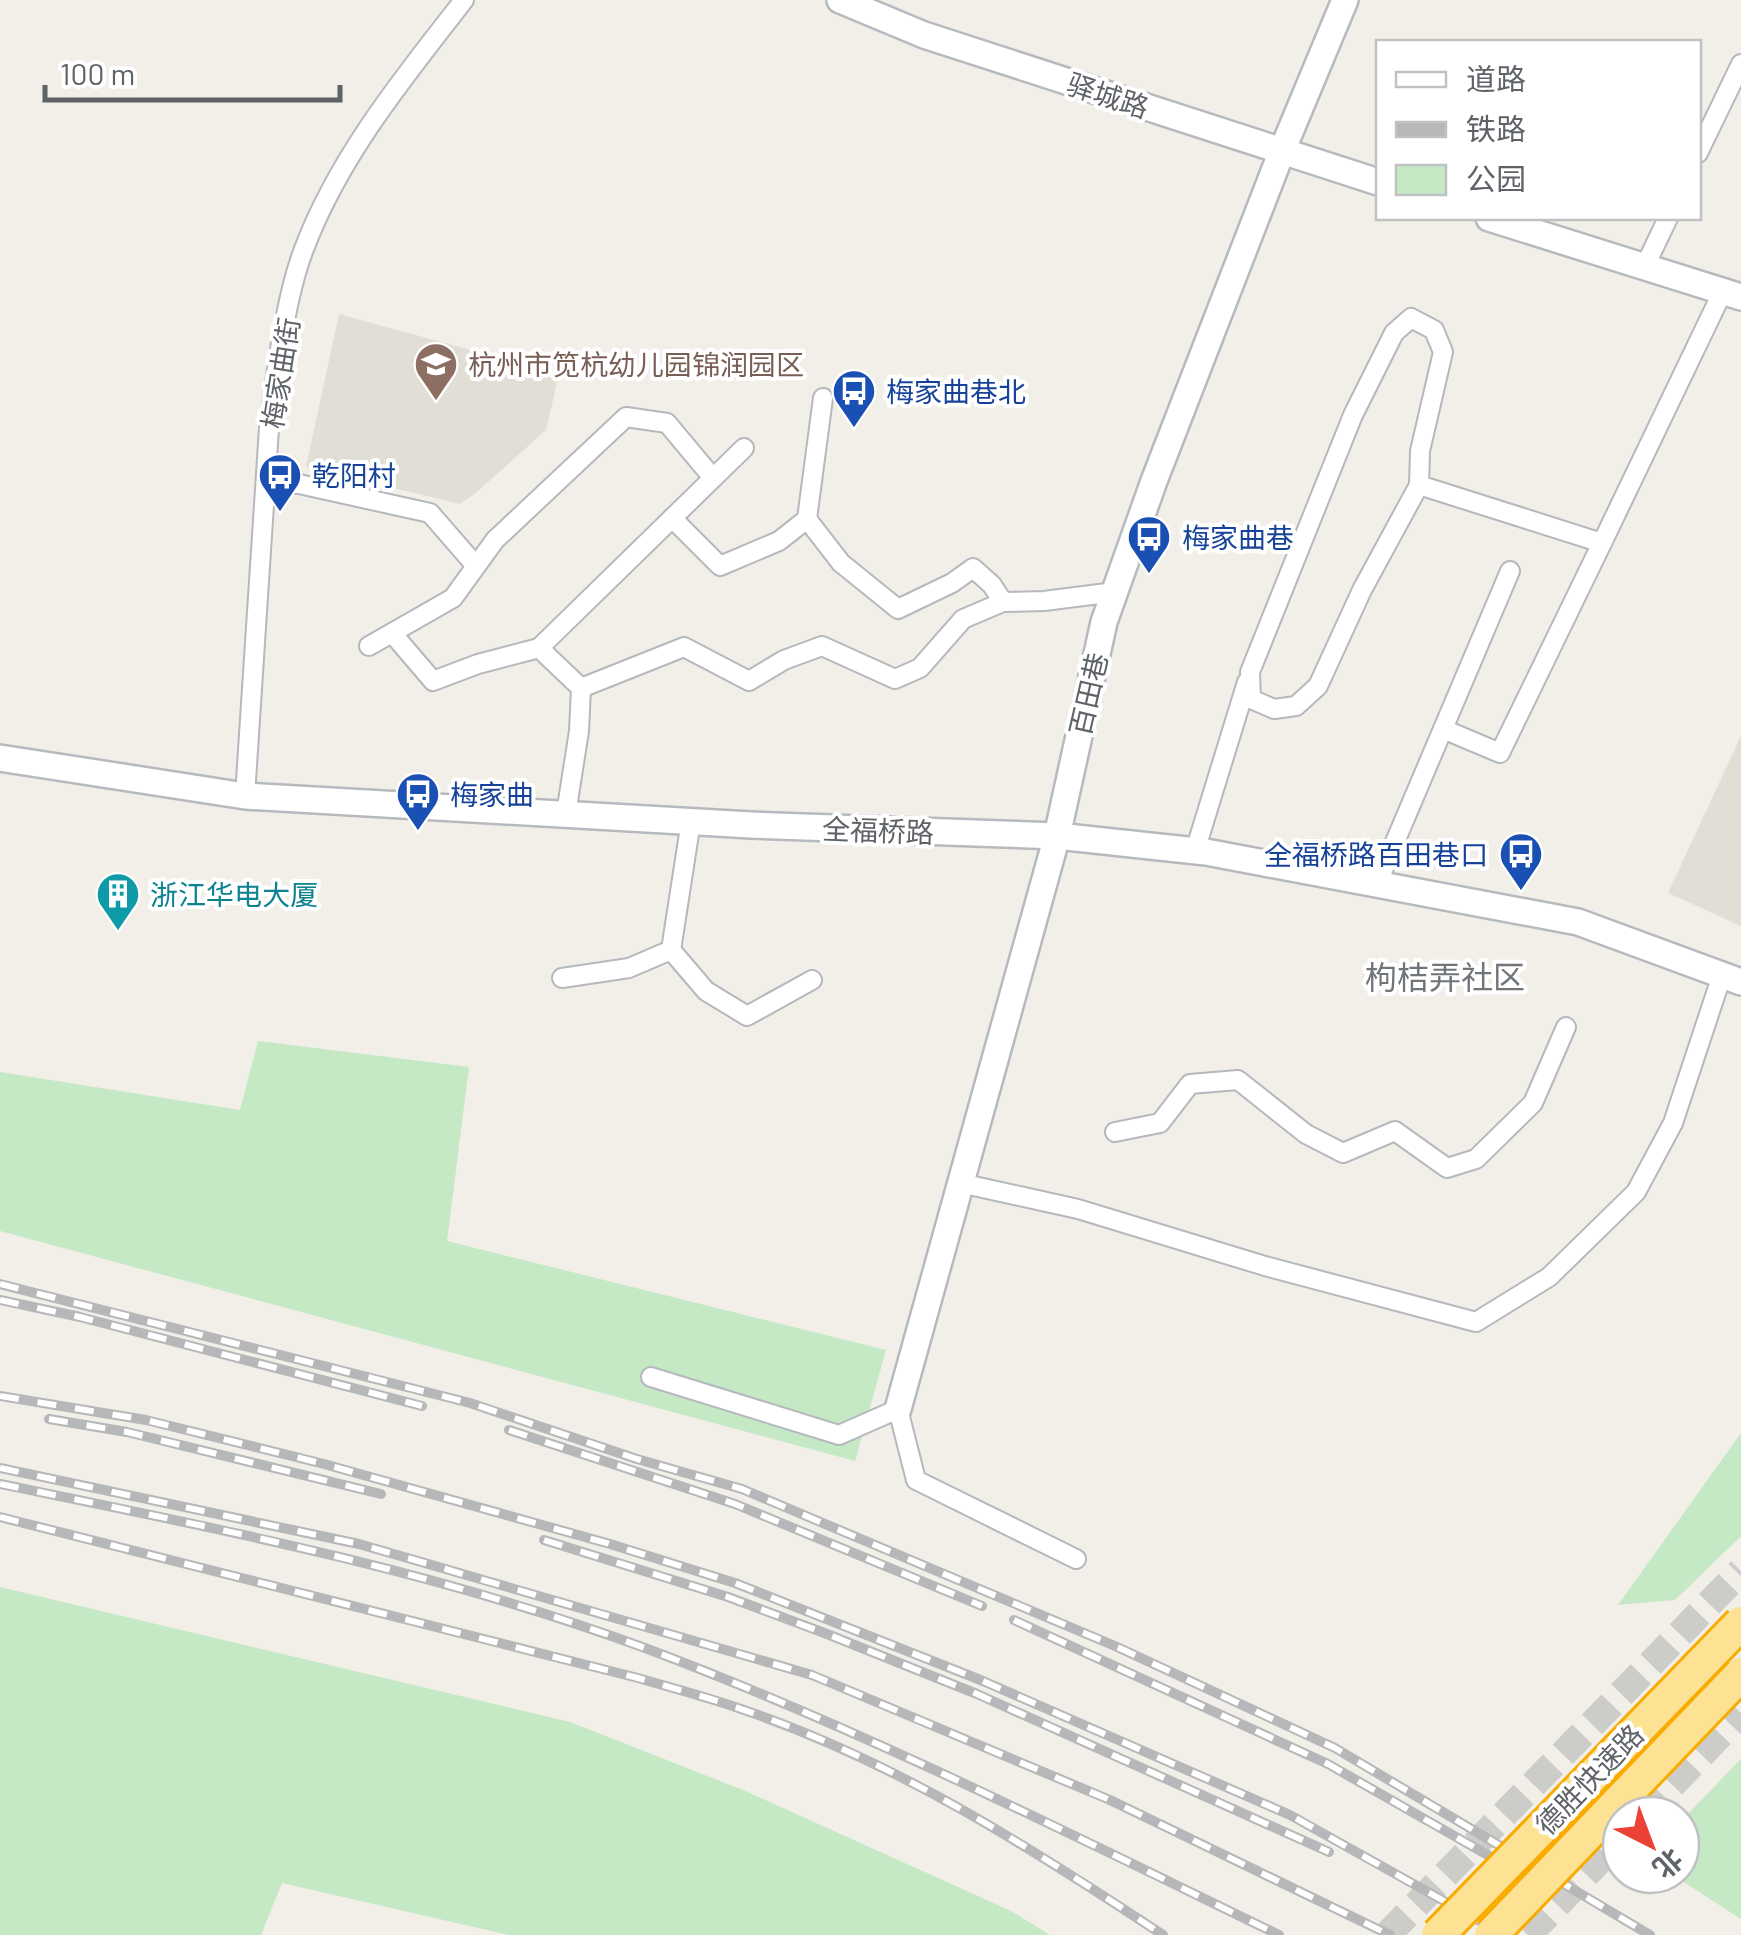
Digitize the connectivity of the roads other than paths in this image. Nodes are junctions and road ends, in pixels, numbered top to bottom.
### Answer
1 (464, 0) edge
2 (840, 0) edge
3 (1345, 0) edge
4 (1741, 64) edge
5 (1701, 147) edge
6 (1282, 151) junction
7 (1376, 181) edge
8 (1495, 220) edge
9 (1667, 220) edge
10 (1644, 268) junction
11 (1731, 295) edge
12 (823, 398) dead end
13 (744, 448) dead end
14 (713, 478) junction
15 (266, 484) junction
16 (1419, 484) junction
17 (672, 518) junction
18 (807, 520) junction
19 (1602, 543) junction
20 (476, 566) junction
21 (1510, 571) dead end
22 (1115, 592) junction
23 (1003, 602) junction
24 (392, 632) junction
25 (369, 646) dead end
26 (539, 648) junction
27 (1250, 672) junction
28 (581, 688) junction
29 (1443, 729) junction
30 (0, 758) edge
31 (244, 796) junction
32 (566, 814) junction
33 (691, 821) junction
34 (1056, 836) junction
35 (1195, 851) junction
36 (1378, 882) junction
37 (671, 950) junction
38 (562, 978) dead end
39 (1731, 978) edge
40 (812, 980) dead end
41 (1566, 1027) dead end
42 (1115, 1132) dead end
43 (960, 1183) junction
44 (651, 1378) dead end
45 (898, 1409) junction
46 (1076, 1559) dead end
47 (1741, 1624) edge
48 (1741, 1674) edge
49 (1438, 1935) edge
50 (1491, 1935) edge

1 - 15 street, 梅家曲街
2 - 6 street, 驿城路
3 - 6 street, 百田巷
4 - 5 street
6 - 7 street, 驿城路
6 - 22 street, 百田巷
8 - 10 street
9 - 10 street
10 - 11 street
11 - 19 street
12 - 18 street
13 - 14 street
14 - 17 street
14 - 20 street
15 - 20 street
15 - 31 street, 梅家曲街
16 - 19 street
16 - 27 street
16 - 27 street
17 - 18 street
17 - 26 street
18 - 23 street
19 - 29 street
20 - 24 street
21 - 29 street
22 - 23 street
22 - 34 street, 百田巷
23 - 28 street
24 - 25 street
24 - 26 street
26 - 28 street
27 - 35 street
28 - 32 street
29 - 36 street
30 - 31 street, 全福桥路
31 - 32 street, 全福桥路
32 - 33 street, 全福桥路
33 - 34 street, 全福桥路
33 - 37 street
34 - 35 street, 全福桥路
34 - 43 street, 百田巷
35 - 36 street, 全福桥路
36 - 39 street, 全福桥路
37 - 38 street
37 - 40 street
39 - 43 street
41 - 42 street
43 - 45 street, 百田巷
44 - 45 street
45 - 46 street
47 - 49 highway, 德胜快速路, bridge
48 - 50 highway, 德胜快速路, bridge

